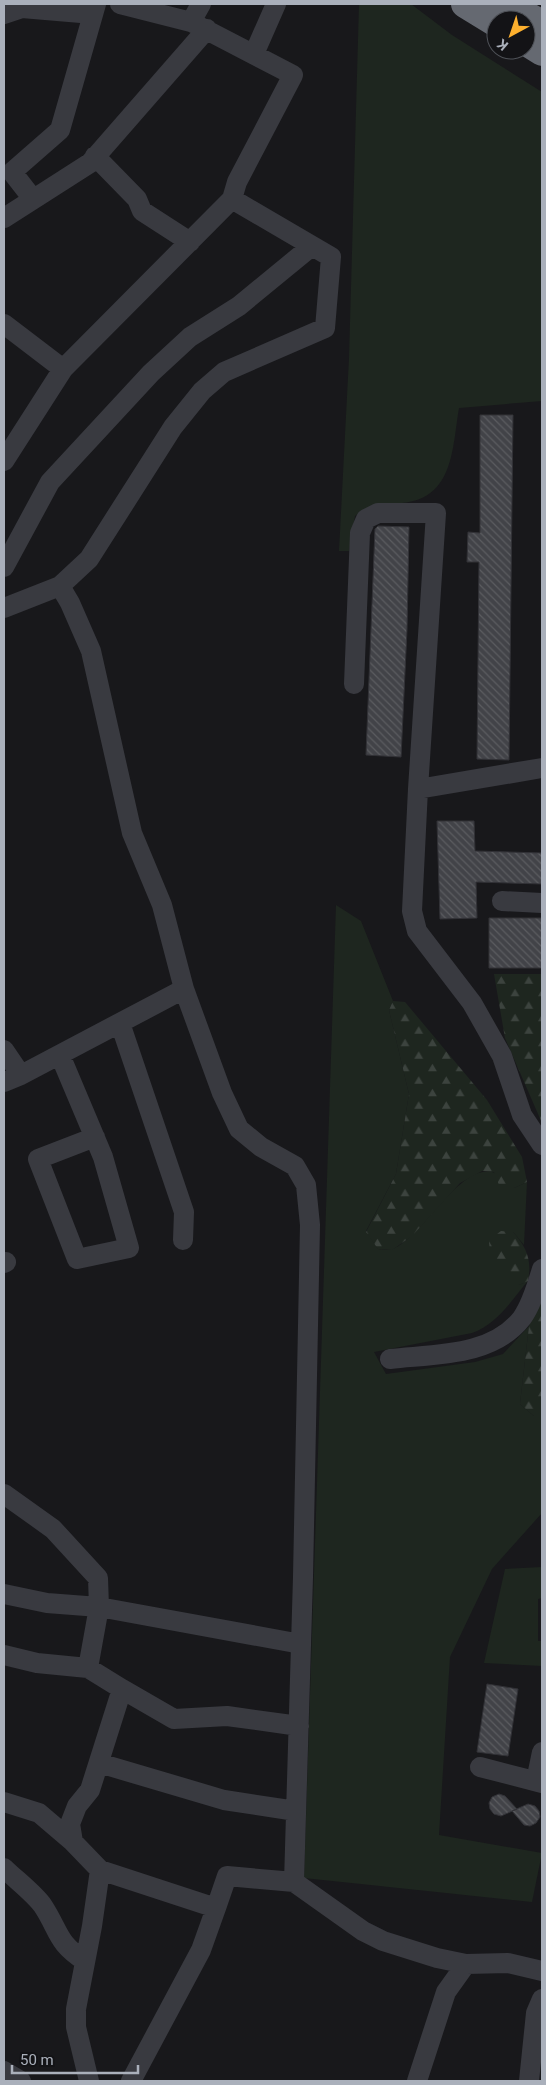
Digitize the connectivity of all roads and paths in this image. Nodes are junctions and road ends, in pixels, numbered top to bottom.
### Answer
1 (120, 4) edge
2 (201, 4) edge
3 (276, 4) edge
4 (466, 4) edge
5 (507, 4) edge
6 (94, 9) edge
7 (4, 14) edge
8 (486, 17) edge
9 (542, 24) edge
10 (199, 25) junction
11 (254, 54) junction
12 (95, 156) junction
13 (33, 199) junction
14 (232, 199) junction
15 (4, 218) edge
16 (190, 242) junction
17 (312, 246) junction
18 (4, 324) edge
19 (63, 369) junction
20 (4, 461) edge
21 (4, 567) edge
22 (60, 586) junction
23 (4, 611) edge
24 (354, 684) dead end
25 (542, 768) edge
26 (418, 789) junction
27 (502, 901) dead end
28 (542, 903) edge
29 (184, 989) junction
30 (120, 1022) junction
31 (4, 1050) edge
32 (60, 1054) junction
33 (12, 1078) edge
34 (94, 1137) junction
35 (542, 1144) edge
36 (183, 1240) dead end
37 (542, 1269) edge
38 (390, 1359) dead end
39 (4, 1494) edge
40 (4, 1594) edge
41 (99, 1607) junction
42 (301, 1644) junction
43 (4, 1655) edge
44 (88, 1668) junction
45 (122, 1689) junction
46 (299, 1726) junction
47 (542, 1752) edge
48 (99, 1763) junction
49 (480, 1767) dead end
50 (539, 1782) edge
51 (4, 1802) edge
52 (296, 1811) junction
53 (73, 1842) junction
54 (4, 1868) edge
55 (100, 1870) junction
56 (294, 1882) junction
57 (216, 1908) junction
58 (85, 1961) junction
59 (466, 1964) junction
60 (542, 1971) edge
61 (542, 1999) edge
62 (4, 2071) edge
63 (21, 2081) edge
64 (89, 2081) edge
65 (131, 2081) edge
66 (417, 2081) edge
67 (529, 2081) edge

1 - 10 street
2 - 10 street
3 - 11 street
4 - 8 highway
5 - 9 highway
6 - 7 street
6 - 13 street
10 - 11 street
10 - 12 street
11 - 14 street
12 - 13 street
12 - 16 street
13 - 15 street
14 - 16 street
14 - 17 street
16 - 19 street
17 - 21 street
17 - 22 street
18 - 19 street
19 - 20 street
22 - 23 street
22 - 29 street
24 - 26 street
25 - 26 street
26 - 35 street
27 - 28 street
29 - 30 street
29 - 42 street
30 - 32 street
30 - 36 street
31 - 33 street
32 - 33 street
32 - 34 street
34 - 34 street
37 - 38 street
39 - 41 street
40 - 41 street
41 - 42 street
41 - 44 street
42 - 46 street
43 - 44 street
44 - 45 street
45 - 46 street
45 - 48 street
46 - 52 street
47 - 50 street
48 - 52 street
48 - 53 street
49 - 50 street
51 - 53 street
52 - 56 street
53 - 55 street
54 - 58 street
55 - 57 street
55 - 58 street
56 - 57 street
56 - 59 street
57 - 65 street
58 - 64 street
59 - 60 street
59 - 66 street
61 - 67 street
62 - 63 street

